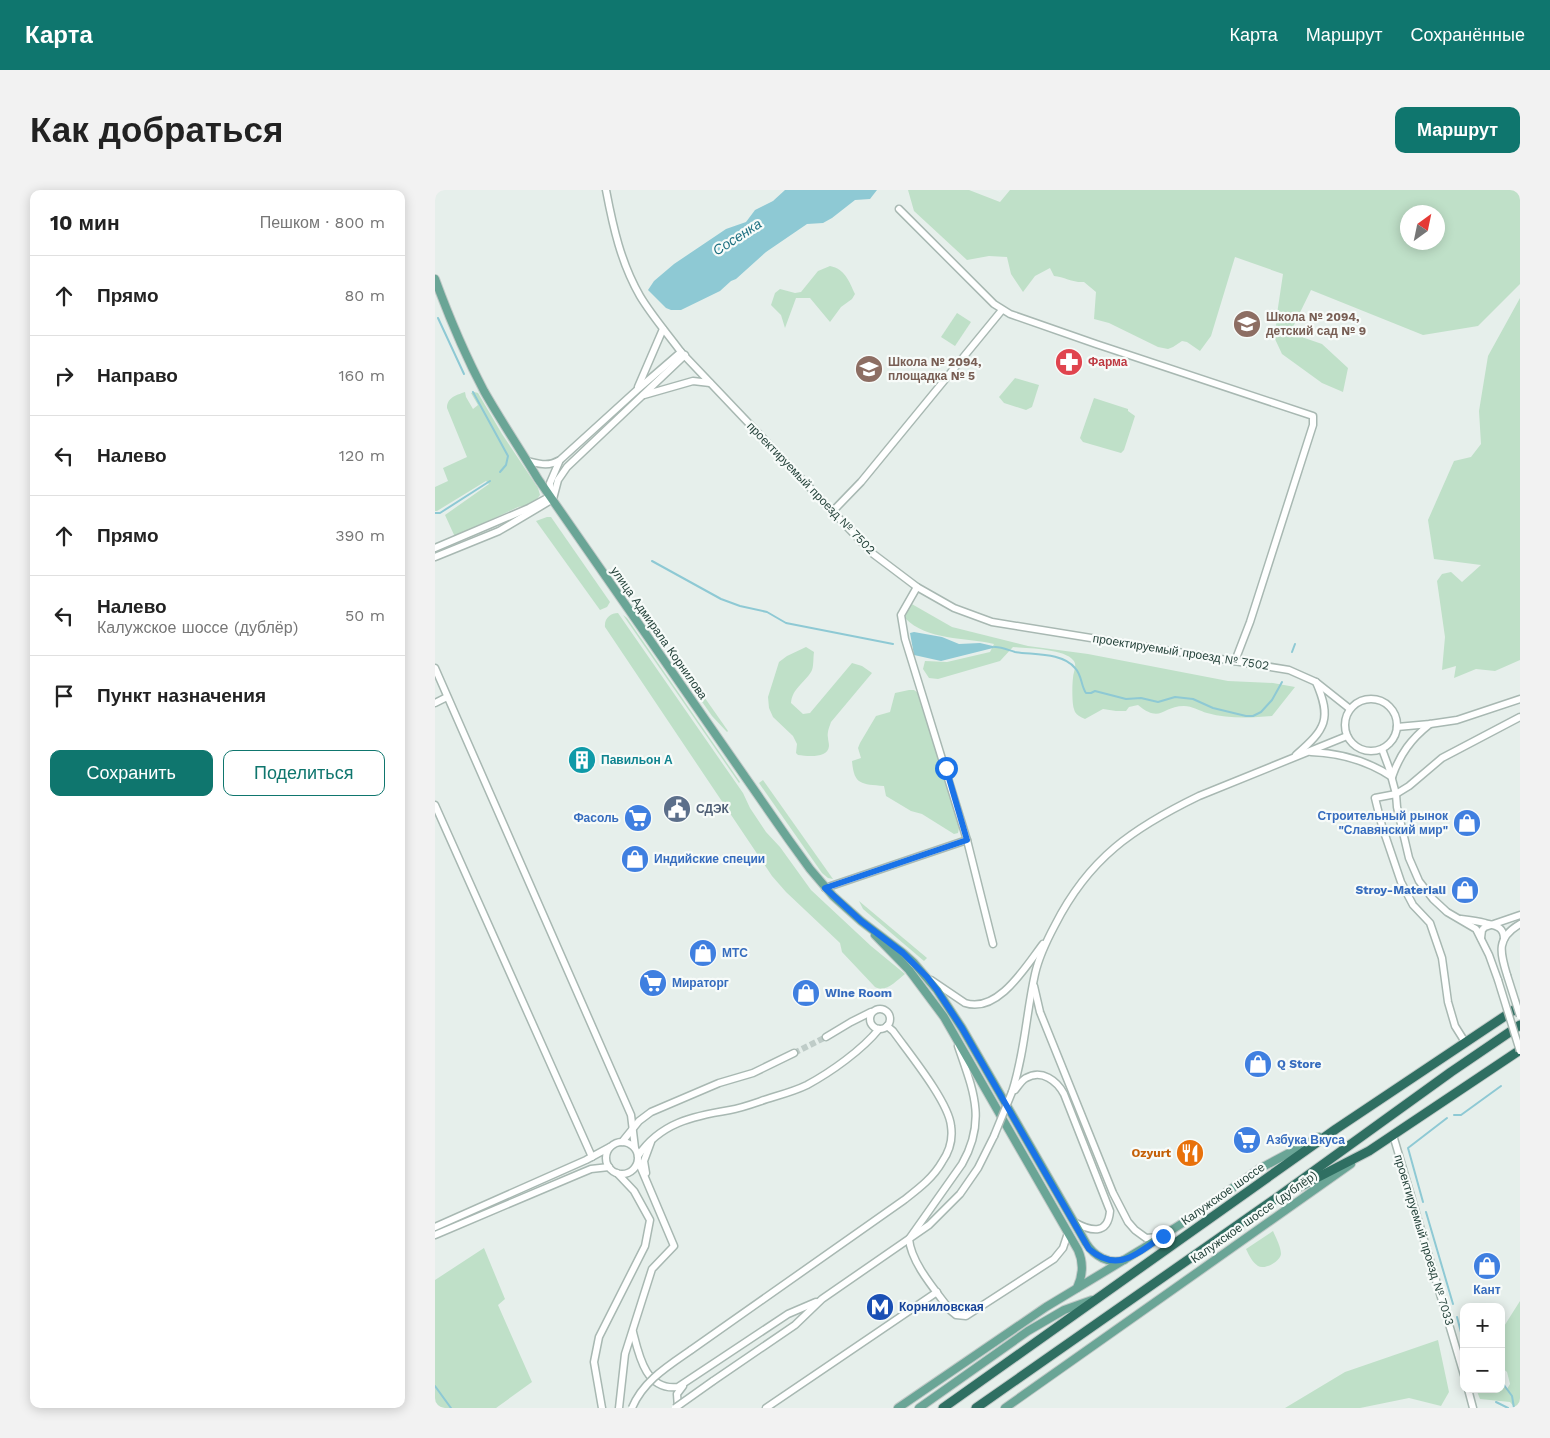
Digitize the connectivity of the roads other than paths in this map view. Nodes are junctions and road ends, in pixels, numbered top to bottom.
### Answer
1 (606, 190) edge
2 (899, 209) dead end
3 (435, 279) edge
4 (1002, 310) junction
5 (663, 329) junction
6 (683, 354) junction
7 (710, 383) junction
8 (637, 390) junction
9 (643, 395) junction
10 (560, 460) junction
11 (527, 461) junction
12 (552, 498) junction
13 (832, 512) junction
14 (435, 548) edge
15 (435, 558) edge
16 (917, 587) junction
17 (1235, 661) junction
18 (435, 668) edge
19 (1316, 682) junction
20 (447, 697) junction
21 (1520, 699) edge
22 (435, 703) edge
23 (1350, 709) junction
24 (1520, 717) edge
25 (1431, 724) junction
26 (1397, 727) junction
27 (1347, 736) junction
28 (1382, 749) junction
29 (1308, 752) junction
30 (1291, 759) junction
31 (1392, 777) junction
32 (1396, 794) junction
33 (435, 805) edge
34 (967, 840) junction
35 (825, 888) junction
36 (1520, 915) edge
37 (1457, 918) junction
38 (861, 921) junction
39 (1493, 924) junction
40 (1520, 924) edge
41 (1050, 935) junction
42 (1482, 941) junction
43 (1502, 942) junction
44 (993, 944) dead end
45 (927, 977) junction
46 (1034, 982) junction
47 (1520, 1006) edge
48 (871, 1012) junction
49 (1520, 1016) edge
50 (1520, 1025) edge
51 (887, 1026) junction
52 (879, 1029) junction
53 (954, 1035) junction
54 (826, 1037) tunnel mouth
55 (1465, 1042) junction
56 (1520, 1050) edge
57 (794, 1053) tunnel mouth
58 (1012, 1092) junction
59 (633, 1128) junction
60 (1337, 1129) junction
61 (660, 1131) junction
62 (1393, 1135) junction
63 (622, 1142) junction
64 (611, 1147) junction
65 (635, 1148) junction
66 (1369, 1151) junction
67 (592, 1157) junction
68 (638, 1159) junction
69 (609, 1167) junction
70 (617, 1173) junction
71 (649, 1184) junction
72 (1272, 1201) junction
73 (1073, 1221) junction
74 (435, 1227) edge
75 (1068, 1233) junction
76 (435, 1235) edge
77 (1163, 1236) junction
78 (909, 1239) junction
79 (1124, 1260) junction
80 (1076, 1289) junction
81 (937, 1292) junction
82 (1100, 1297) junction
83 (822, 1299) junction
84 (633, 1330) junction
85 (1460, 1361) edge
86 (684, 1385) junction
87 (1469, 1393) edge
88 (602, 1408) edge
89 (619, 1408) edge
90 (632, 1408) edge
91 (677, 1408) edge
92 (766, 1408) edge
93 (898, 1408) edge
94 (919, 1408) edge
95 (943, 1408) edge
96 (976, 1408) edge
97 (1005, 1408) edge
98 (1473, 1408) edge

1 - 5 street, проектируемый проезд № 7502
2 - 4 street
3 - 11 main road, улица Адмирала Корнилова
4 - 13 street
4 - 17 street
5 - 6 street, проектируемый проезд № 7502
5 - 8 street
6 - 7 street, проектируемый проезд № 7502
6 - 8 street
6 - 9 street
7 - 9 street
7 - 13 street, проектируемый проезд № 7502
8 - 10 street
9 - 12 street
10 - 11 street
10 - 12 street
11 - 12 main road, улица Адмирала Корнилова
12 - 14 street
12 - 15 street
12 - 35 main road, улица Адмирала Корнилова
13 - 16 street, проектируемый проезд № 7502
16 - 17 street, проектируемый проезд № 7502
16 - 34 street
17 - 19 street, проектируемый проезд № 7502
18 - 20 street
19 - 23 street, проектируемый проезд № 7502
19 - 30 street
20 - 22 street
20 - 59 street
21 - 25 street
23 - 26 street
23 - 27 street
24 - 32 street
25 - 26 street
25 - 31 street
26 - 28 street
27 - 28 street
27 - 29 street
28 - 31 street
29 - 30 street
29 - 31 street
30 - 41 street
31 - 32 street
32 - 37 street
32 - 55 street
33 - 67 street
34 - 35 street
34 - 44 street
35 - 38 main road, улица Адмирала Корнилова
36 - 39 street
37 - 39 street
37 - 42 street
38 - 45 main road, улица Адмирала Корнилова
38 - 53 main road
39 - 42 street
39 - 43 street
40 - 43 street
41 - 45 street
41 - 46 street
42 - 43 street
42 - 56 street, bridge
43 - 49 street, bridge
45 - 73 main road, улица Адмирала Корнилова
46 - 58 street
46 - 77 street
47 - 55 highway, Калужское шоссе
48 - 51 street
48 - 52 street
48 - 54 street
50 - 72 highway
51 - 52 street
51 - 90 street, bridge
52 - 61 street
53 - 75 main road
53 - 78 street
55 - 60 highway, Калужское шоссе
56 - 62 highway, Калужское шоссе (дублёр)
57 - 59 street
58 - 73 street
58 - 78 street, bridge
59 - 63 street
59 - 65 street
60 - 77 main road
60 - 82 highway, Калужское шоссе
61 - 68 street
61 - 71 street
62 - 66 highway, Калужское шоссе (дублёр)
62 - 85 street, проектируемый проезд № 7033
63 - 64 street
63 - 65 street
64 - 67 street
64 - 69 street
65 - 68 street
66 - 72 highway
66 - 97 main road, Калужское шоссе (дублёр)
67 - 74 street
68 - 70 street
68 - 71 street
69 - 70 street
69 - 76 street
70 - 88 street
71 - 84 street
72 - 96 highway
73 - 79 main road, улица Адмирала Корнилова
75 - 80 main road
75 - 81 street
77 - 79 main road
78 - 81 street
78 - 83 street
79 - 80 main road
80 - 93 main road
81 - 92 street
82 - 94 main road
82 - 95 highway, Калужское шоссе
83 - 86 street
83 - 91 street, bridge
84 - 86 street
84 - 89 street
86 - 91 street
87 - 98 street

